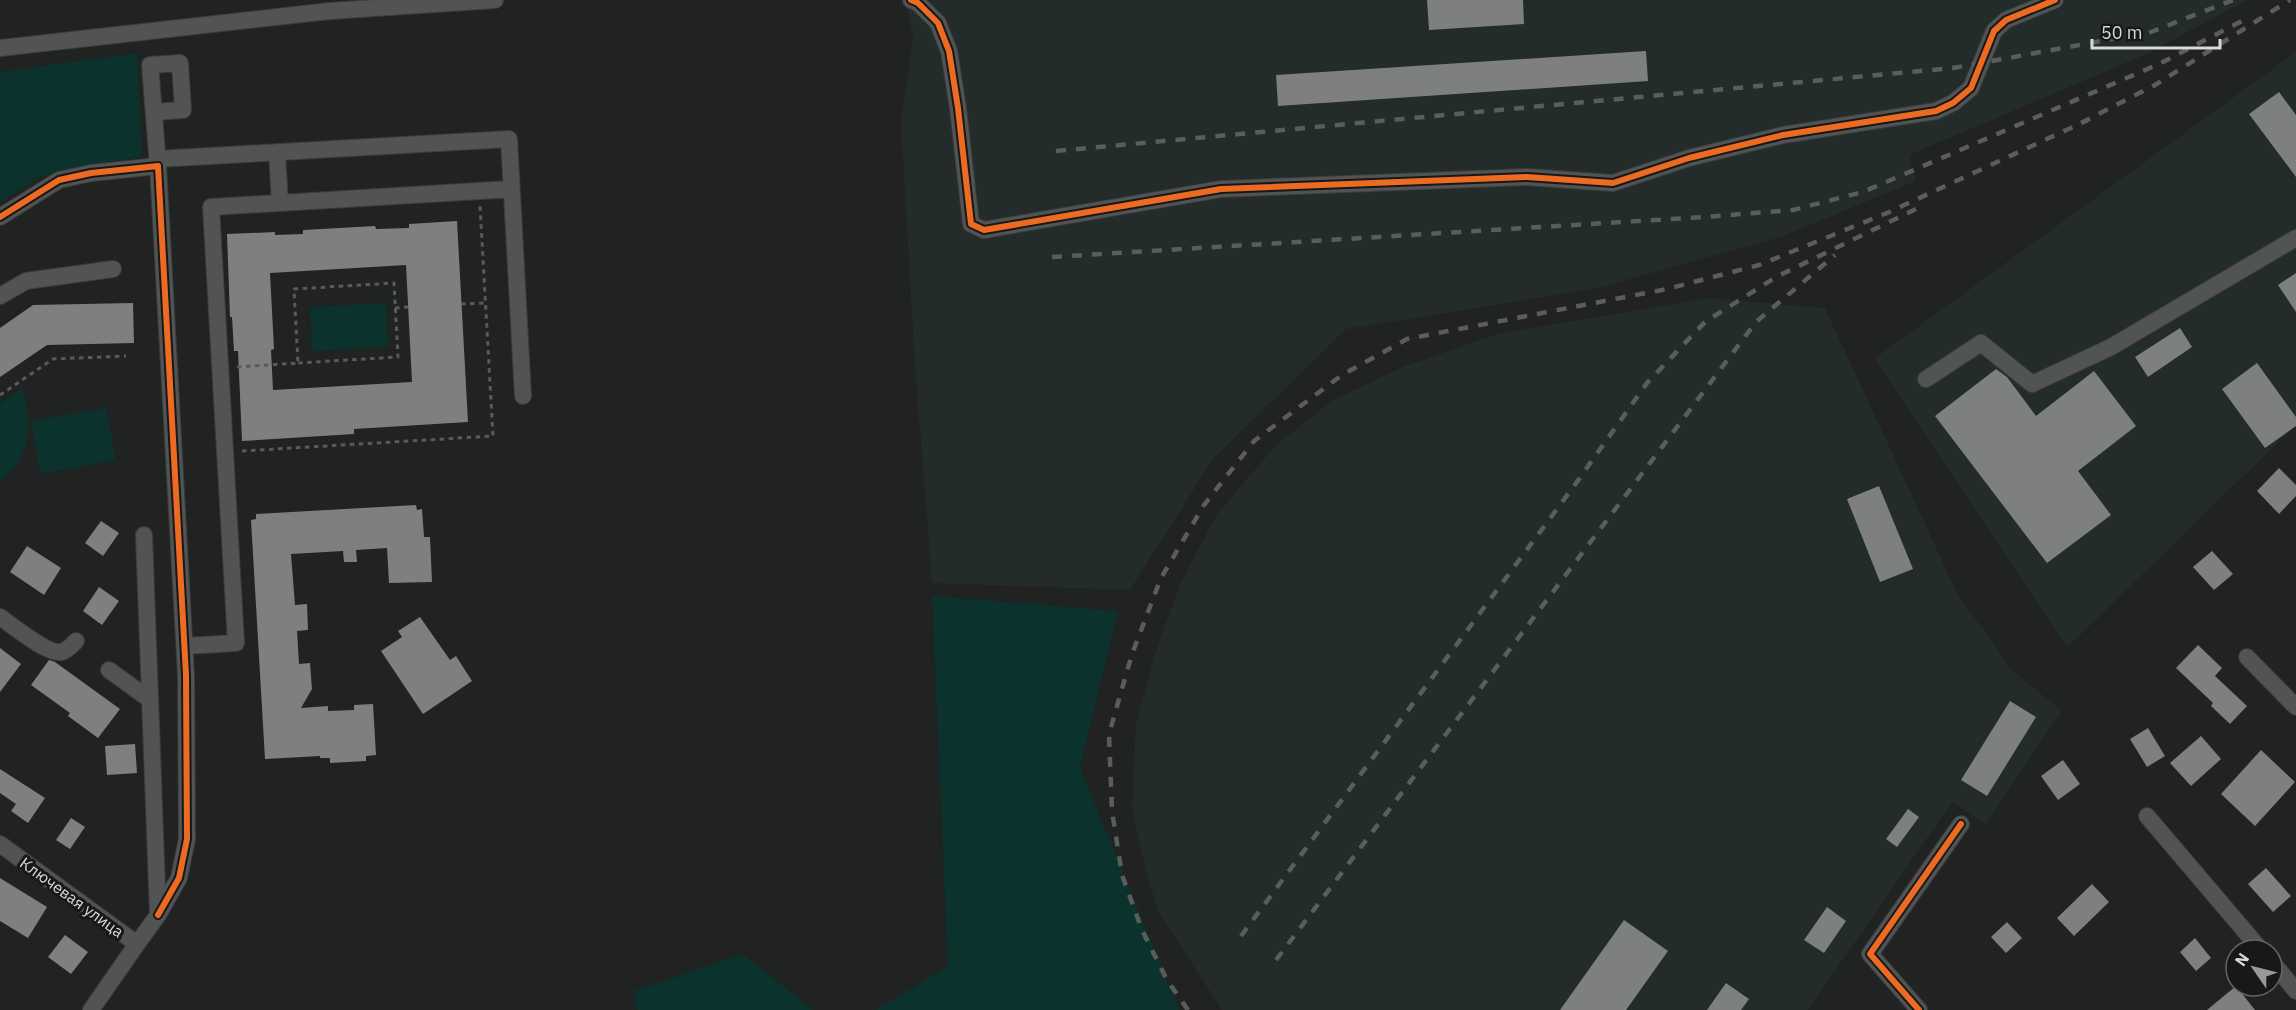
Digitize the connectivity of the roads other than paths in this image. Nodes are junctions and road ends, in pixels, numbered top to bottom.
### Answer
1 (495, 0) edge
2 (911, 0) edge
3 (2055, 0) edge
4 (0, 48) edge
5 (154, 112) dead end
6 (277, 152) junction
7 (158, 162) junction
8 (512, 189) junction
9 (280, 203) junction
10 (0, 217) edge
11 (2296, 238) edge
12 (113, 269) dead end
13 (0, 296) edge
14 (1926, 379) dead end
15 (523, 396) dead end
16 (144, 535) dead end
17 (0, 617) edge
18 (76, 641) dead end
19 (185, 646) junction
20 (2247, 657) dead end
21 (109, 670) dead end
22 (149, 699) junction
23 (2296, 707) edge
24 (2147, 816) dead end
25 (1961, 824) dead end
26 (0, 844) edge
27 (158, 915) junction
28 (2251, 938) edge
29 (137, 944) junction
30 (2284, 976) edge
31 (2296, 991) edge
32 (91, 1010) edge
33 (1918, 1010) edge

1 - 4 street
2 - 3 street
5 - 7 street
6 - 7 street
6 - 8 street
6 - 9 street
7 - 10 street
7 - 19 street
8 - 9 street
8 - 15 street
9 - 19 street
11 - 14 street
12 - 13 street
16 - 22 street
17 - 18 street
19 - 27 street
20 - 23 street
21 - 22 street
22 - 27 street
24 - 28 street
25 - 33 street
26 - 29 street, Ключевая улица
27 - 29 street
29 - 32 street, Ключевая улица
30 - 31 street

